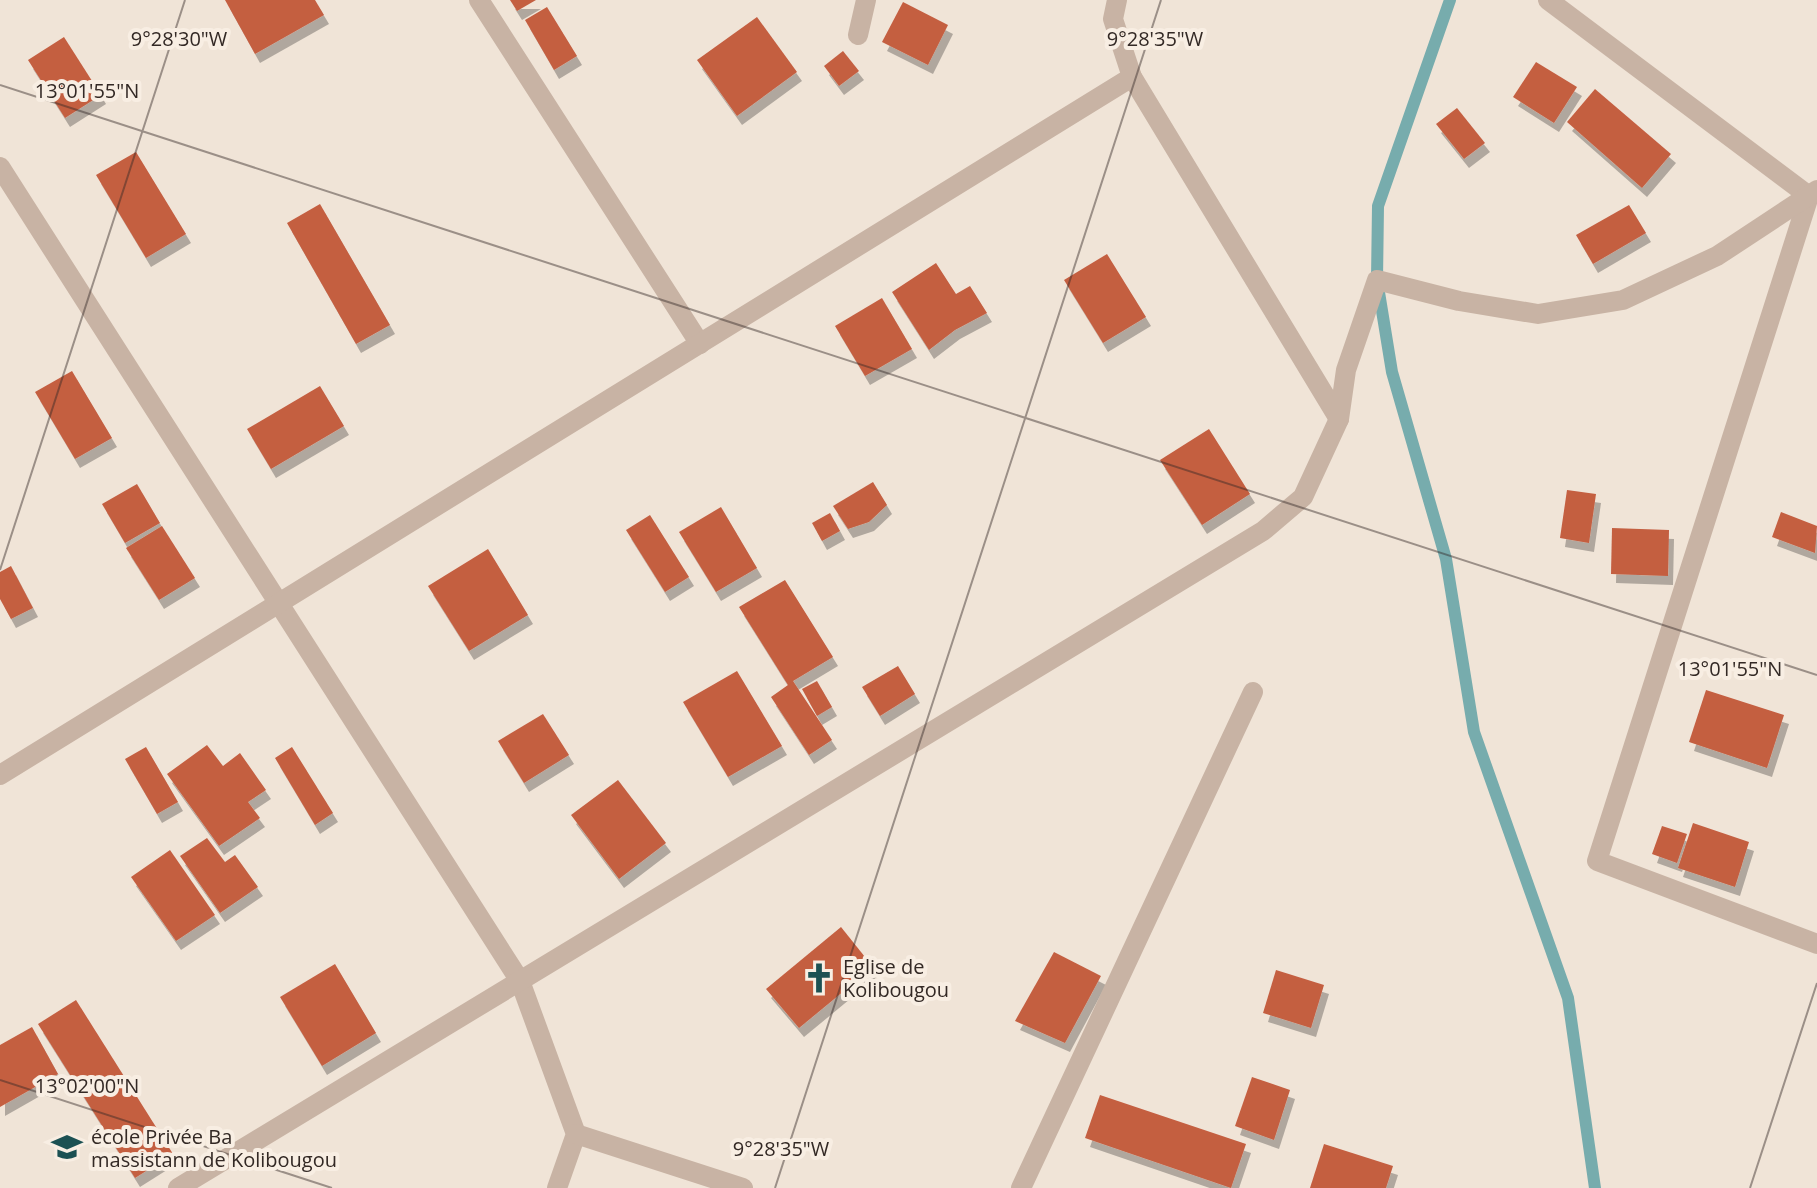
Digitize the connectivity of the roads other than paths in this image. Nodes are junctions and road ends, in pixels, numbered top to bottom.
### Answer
1 (479, 0) edge
2 (866, 0) edge
3 (1117, 0) edge
4 (1548, 0) edge
5 (858, 35) dead end
6 (1132, 77) junction
7 (0, 167) edge
8 (1813, 193) edge
9 (700, 344) junction
10 (1339, 419) junction
11 (278, 604) junction
12 (1253, 692) dead end
13 (0, 775) edge
14 (1817, 944) edge
15 (520, 981) junction
16 (576, 1134) junction
17 (178, 1188) edge
18 (557, 1188) edge
19 (743, 1188) edge
20 (1021, 1188) edge

1 - 9 street
2 - 5 street
3 - 6 street
4 - 8 street
6 - 9 street
6 - 10 street
7 - 11 street
8 - 10 street
8 - 14 street
9 - 11 street
10 - 15 street
11 - 13 street
11 - 15 street
12 - 20 street
15 - 16 street
15 - 17 street
16 - 18 street
16 - 19 street

